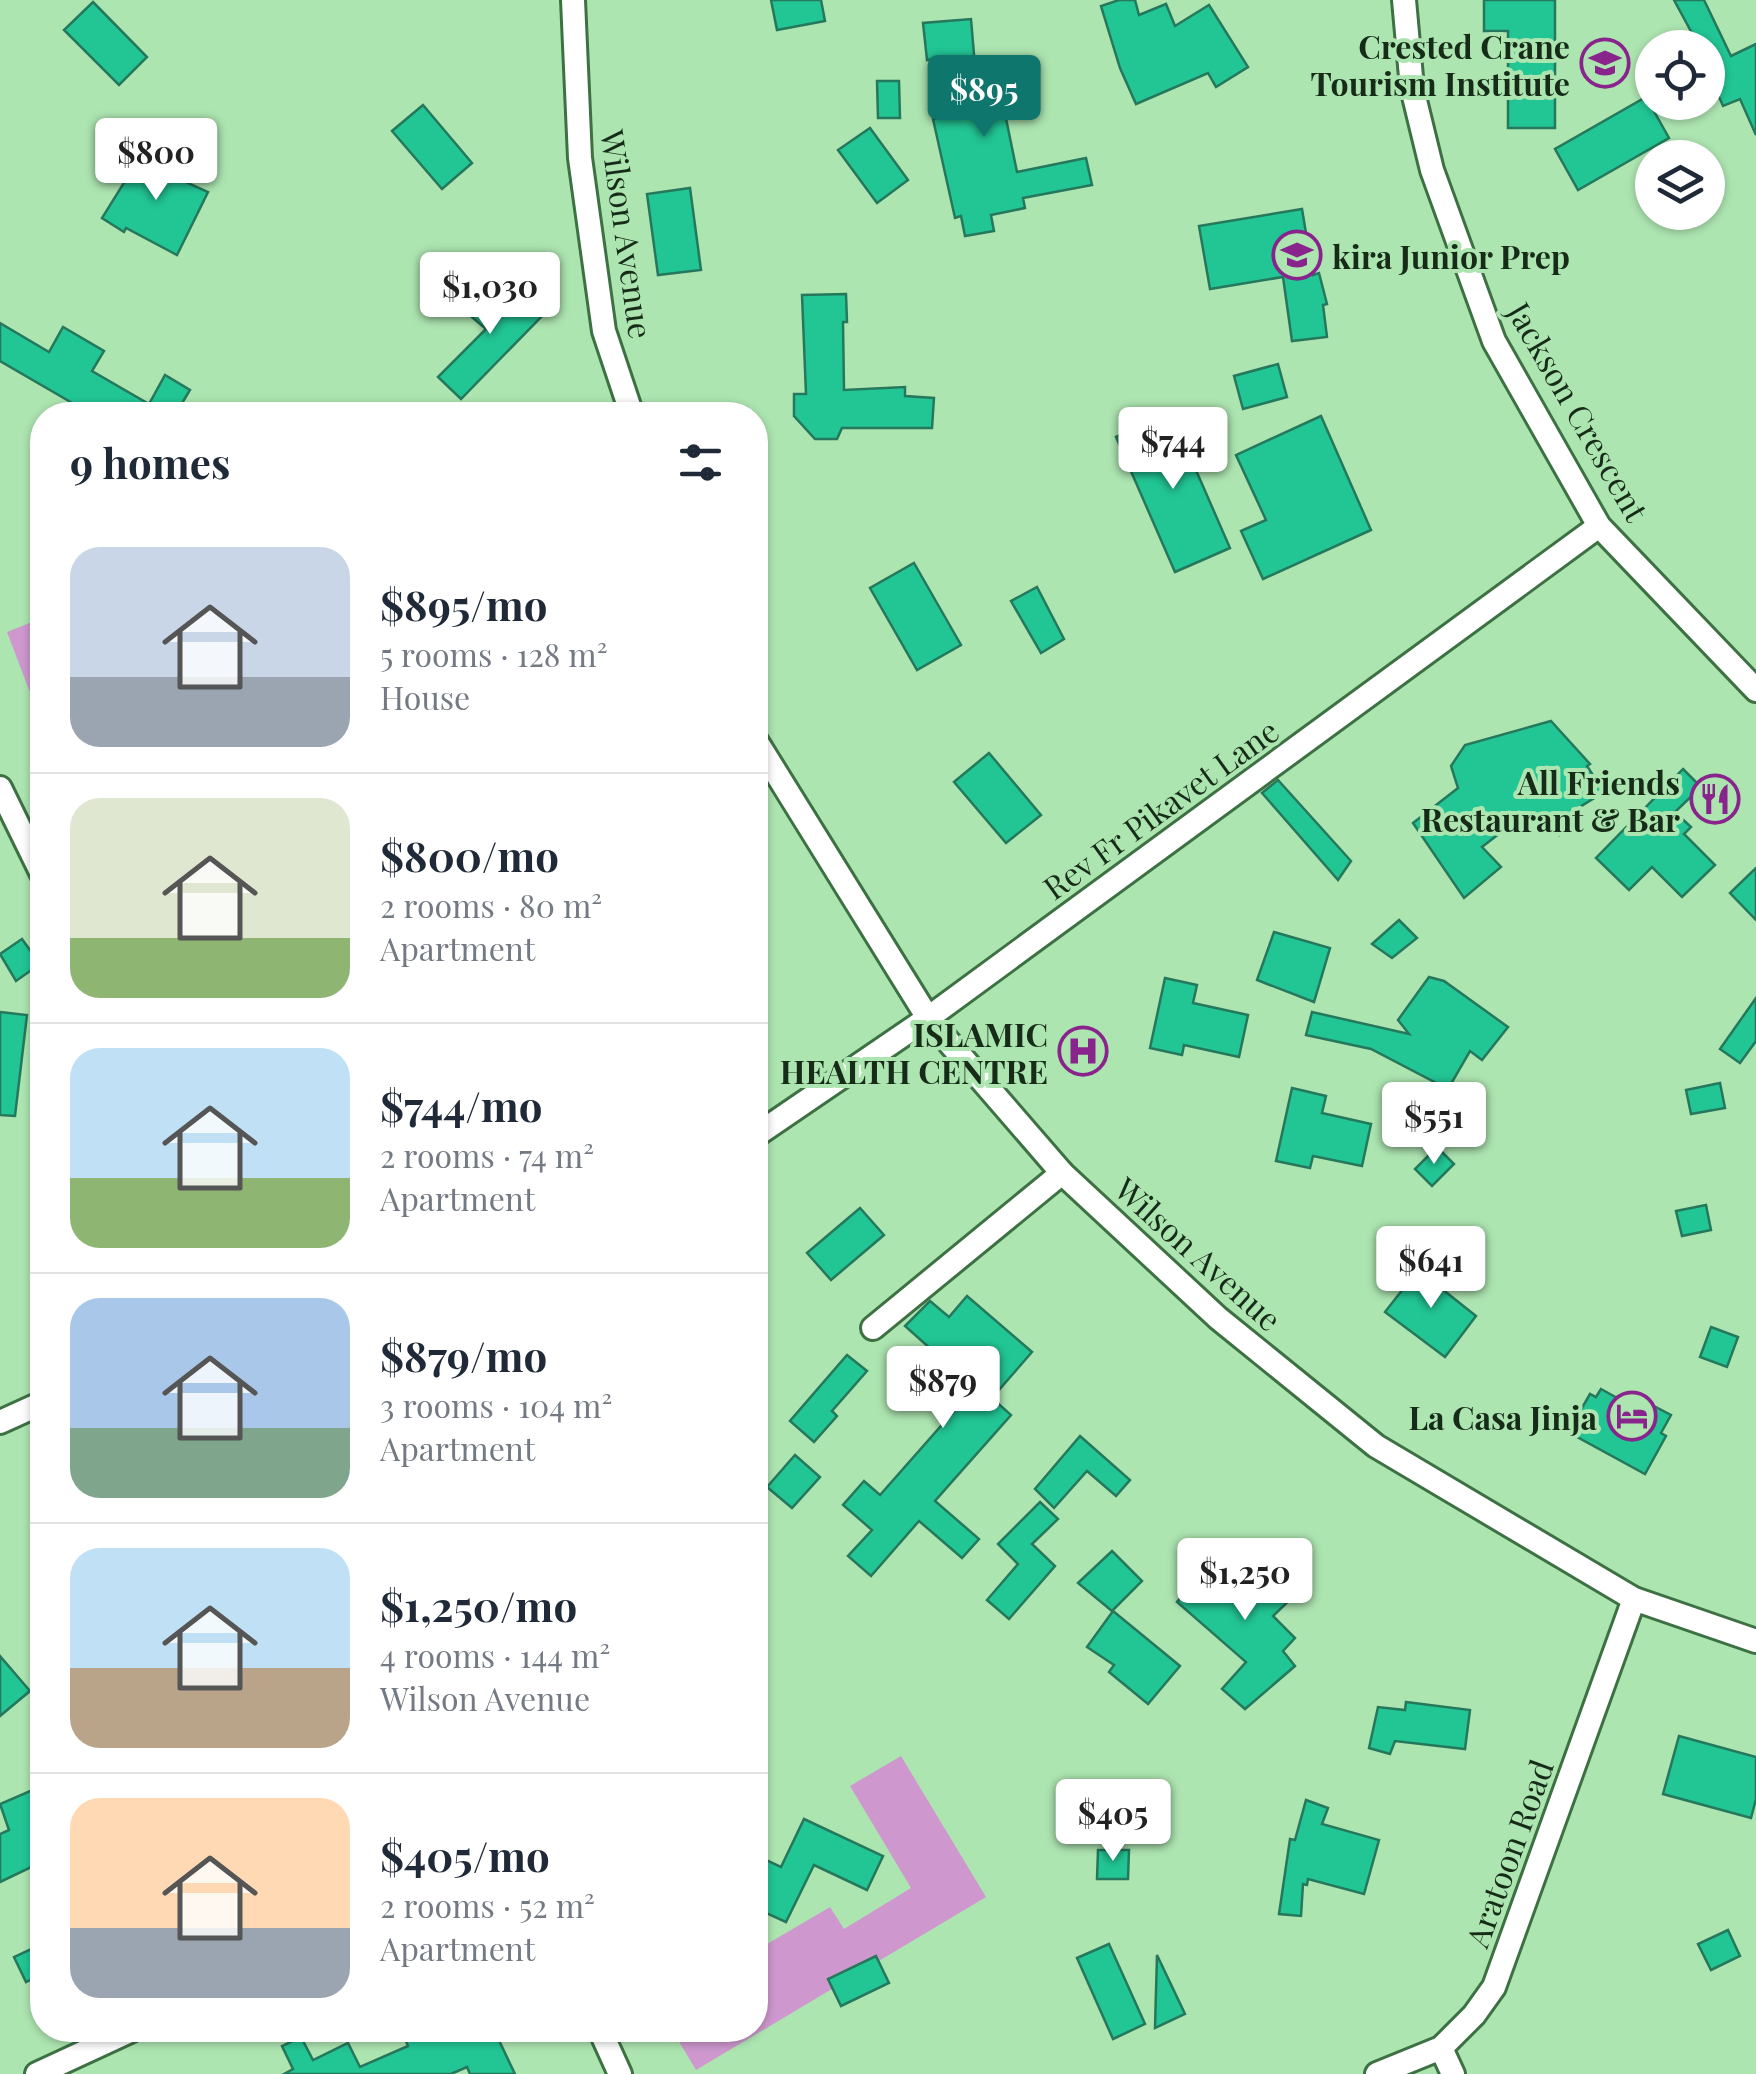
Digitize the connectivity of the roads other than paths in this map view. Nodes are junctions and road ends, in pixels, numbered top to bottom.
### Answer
1 (573, 0) edge
2 (1404, 0) edge
3 (628, 402) edge
4 (1599, 526) junction
5 (1756, 690) edge
6 (768, 760) edge
7 (0, 788) edge
8 (30, 849) edge
9 (928, 1018) junction
10 (768, 1127) edge
11 (1062, 1173) junction
12 (873, 1328) dead end
13 (30, 1408) edge
14 (0, 1422) edge
15 (1634, 1599) junction
16 (1756, 1640) edge
17 (106, 2042) edge
18 (606, 2042) edge
19 (1441, 2048) junction
20 (618, 2069) edge
21 (37, 2074) edge
22 (593, 2074) edge
23 (1376, 2074) edge
24 (1453, 2074) edge

1 - 3 street, Wilson Avenue
2 - 4 street, Jackson Crescent
4 - 5 street, Jackson Crescent
4 - 9 street, Rev Fr Pikavet Lane
6 - 9 street, Wilson Avenue
7 - 8 street
9 - 10 street, Rev Fr Pikavet Lane
9 - 11 street, Wilson Avenue
11 - 12 street
11 - 15 street, Wilson Avenue
13 - 14 street
15 - 16 street, Wilson Avenue
15 - 19 street, Aratoon Road
17 - 21 street
18 - 20 street
19 - 23 street, Aratoon Road
19 - 24 street
20 - 22 street

